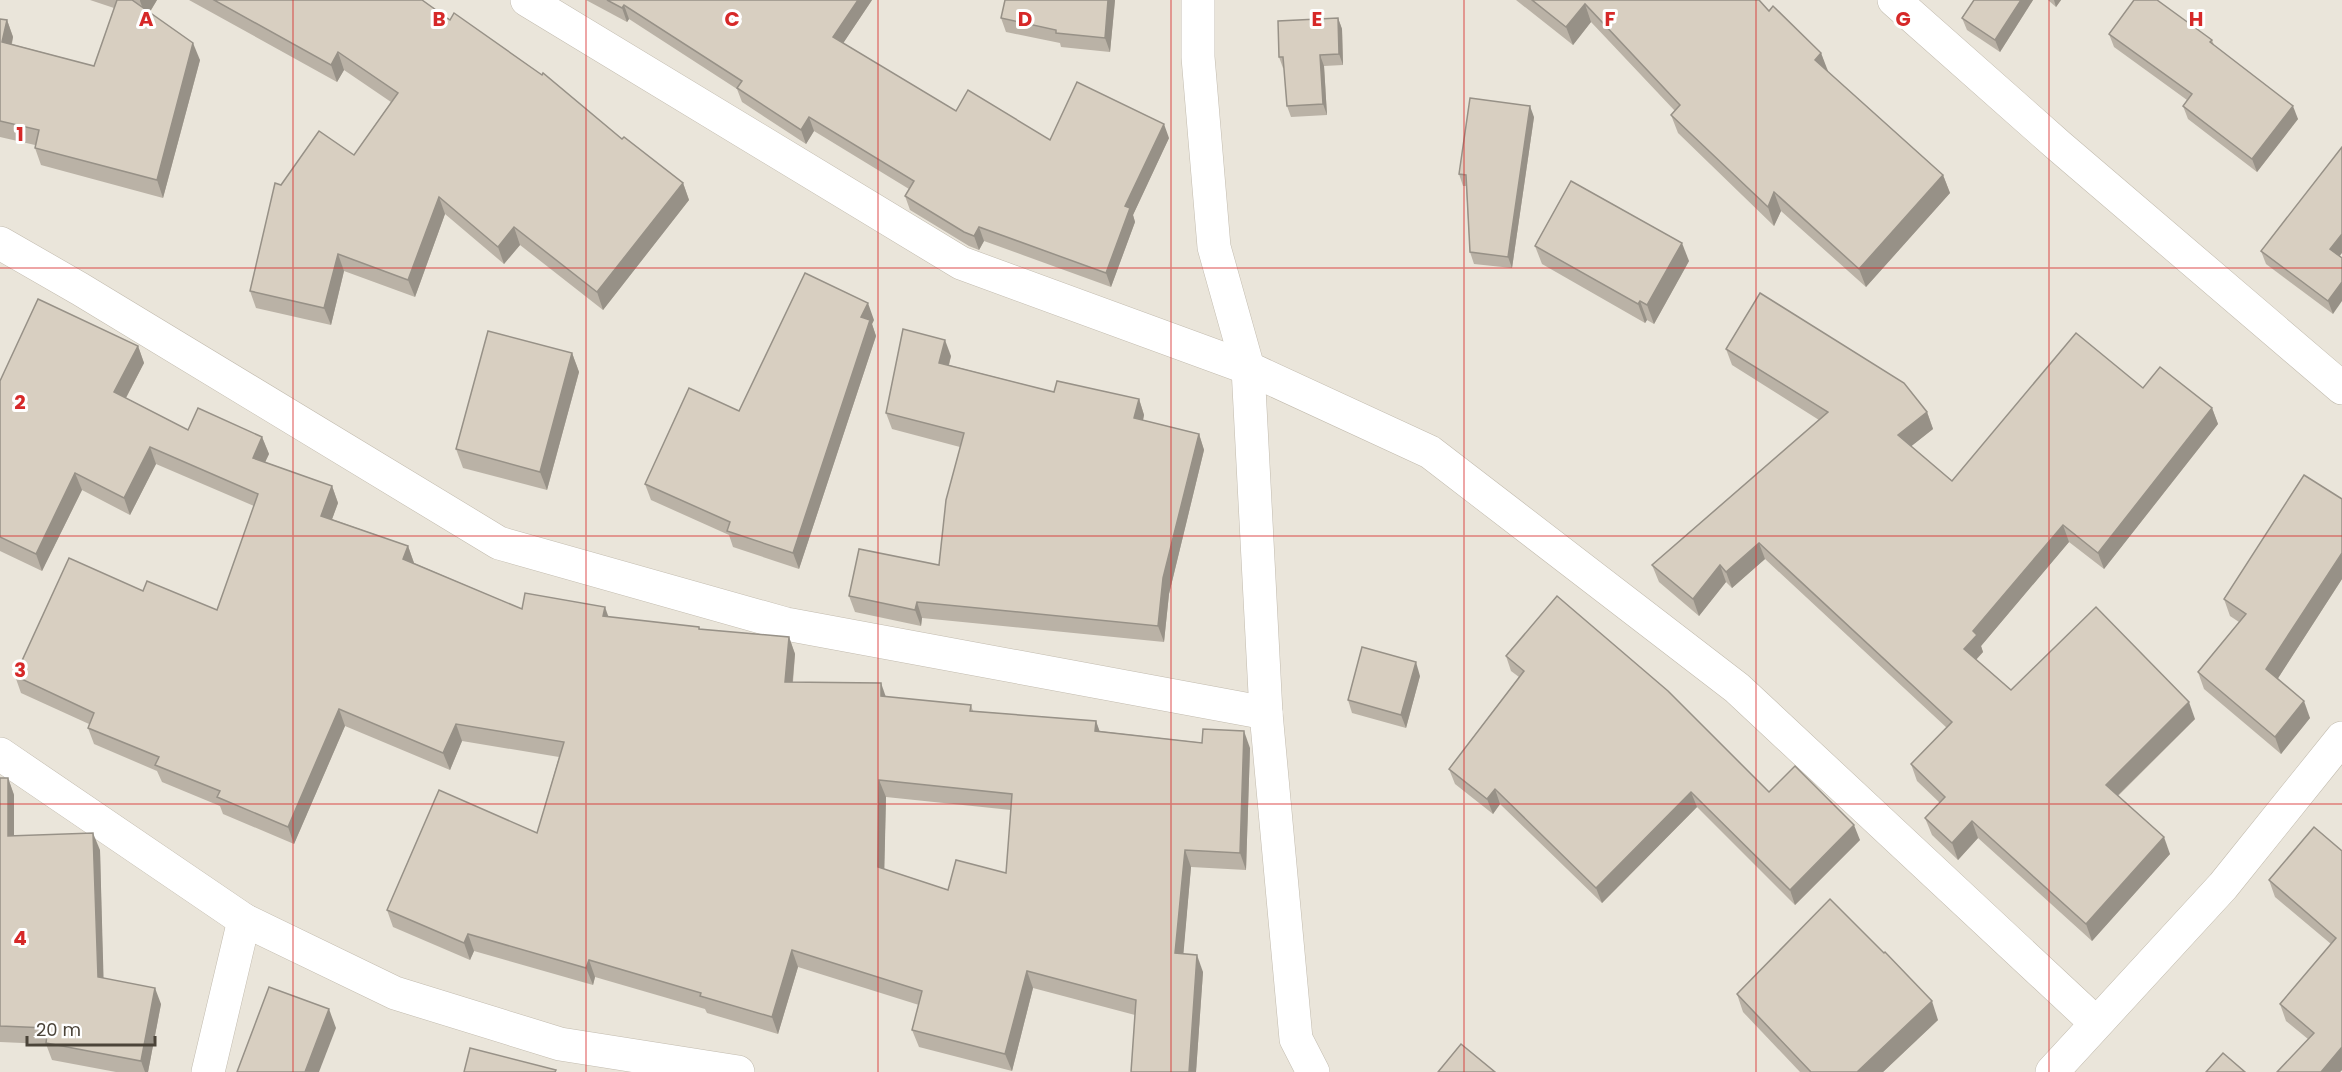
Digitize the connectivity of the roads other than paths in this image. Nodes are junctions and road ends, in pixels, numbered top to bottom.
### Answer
1 (527, 0) edge
2 (1198, 0) edge
3 (1894, 0) edge
4 (0, 243) edge
5 (1248, 368) junction
6 (2342, 388) edge
7 (1266, 713) junction
8 (2342, 738) edge
9 (0, 754) edge
10 (244, 920) junction
11 (2096, 1023) junction
12 (208, 1072) edge
13 (738, 1072) edge
14 (1313, 1072) edge
15 (2052, 1072) edge

1 - 5 street
2 - 5 street
3 - 6 street
4 - 7 street
5 - 7 street
5 - 11 street
7 - 14 street
8 - 11 street
9 - 10 street
10 - 12 street
10 - 13 street
11 - 15 street

